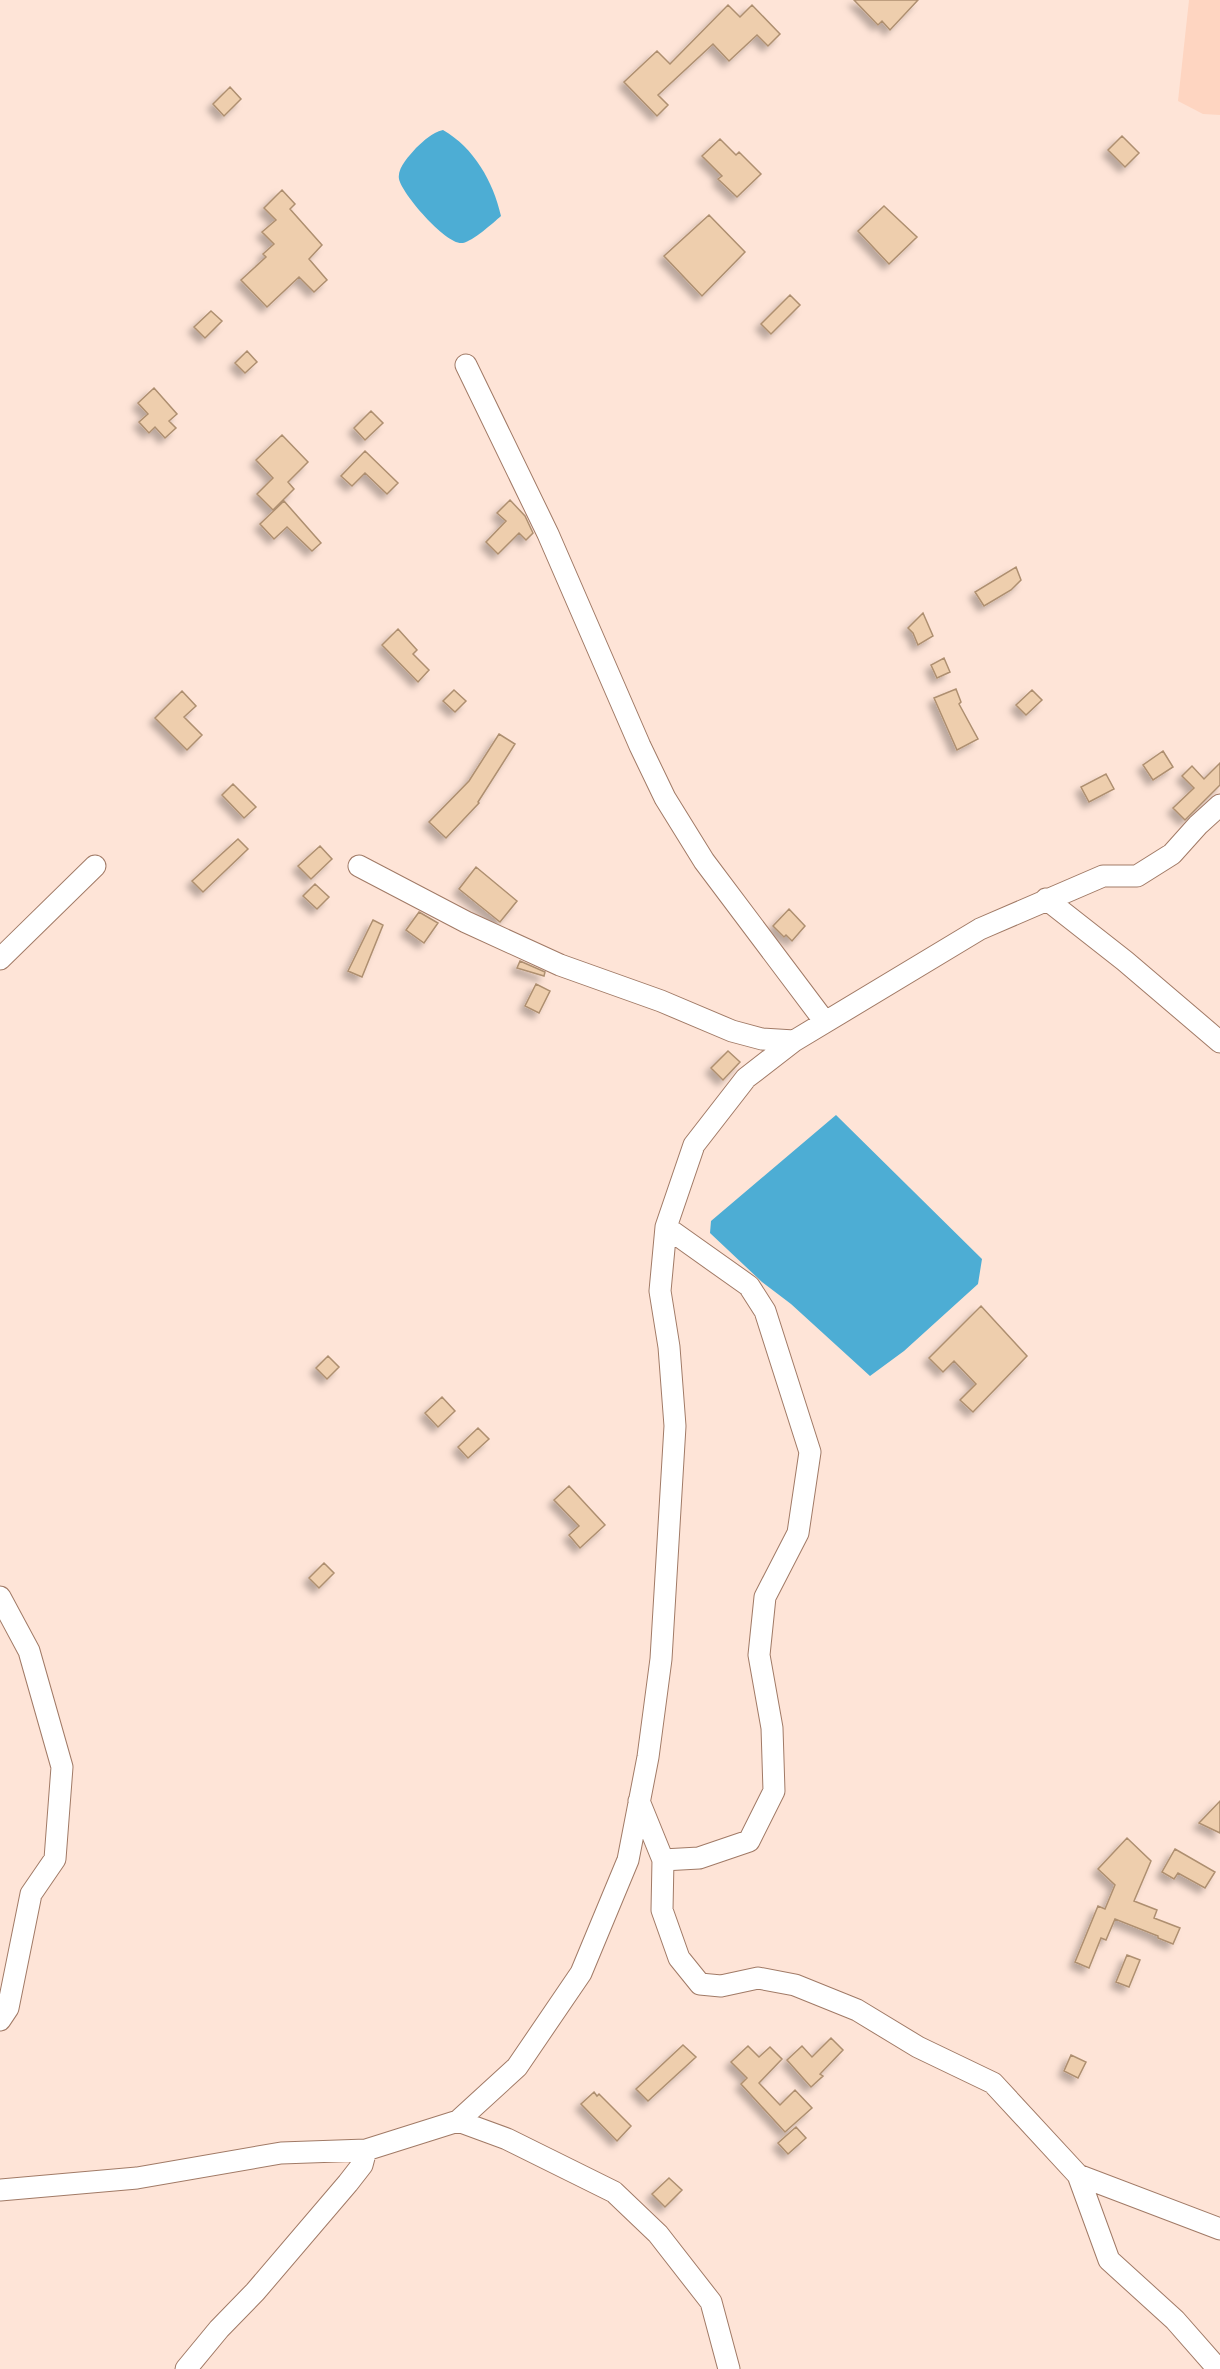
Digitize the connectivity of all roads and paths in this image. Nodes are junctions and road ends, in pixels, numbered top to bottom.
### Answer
1 (466, 365) dead end
2 (1220, 806) edge
3 (94, 866) dead end
4 (358, 866) dead end
5 (1046, 899) junction
6 (0, 960) edge
7 (825, 1022) junction
8 (794, 1041) junction
9 (1220, 1042) edge
10 (666, 1227) junction
11 (0, 1597) edge
12 (639, 1801) junction
13 (663, 1860) junction
14 (0, 2020) edge
15 (458, 2121) junction
16 (366, 2150) junction
17 (1078, 2175) junction
18 (0, 2190) edge
19 (1220, 2229) edge
20 (186, 2369) edge
21 (729, 2369) edge
22 (1218, 2369) edge

1 - 7 street
2 - 5 street
3 - 6 street
4 - 8 street
5 - 7 street
5 - 9 street
7 - 8 street
8 - 10 street
10 - 12 street
10 - 13 street
11 - 14 street
12 - 13 street
12 - 15 street
13 - 17 street
15 - 16 street
15 - 21 street
16 - 18 street
16 - 20 street
17 - 19 street
17 - 22 street

